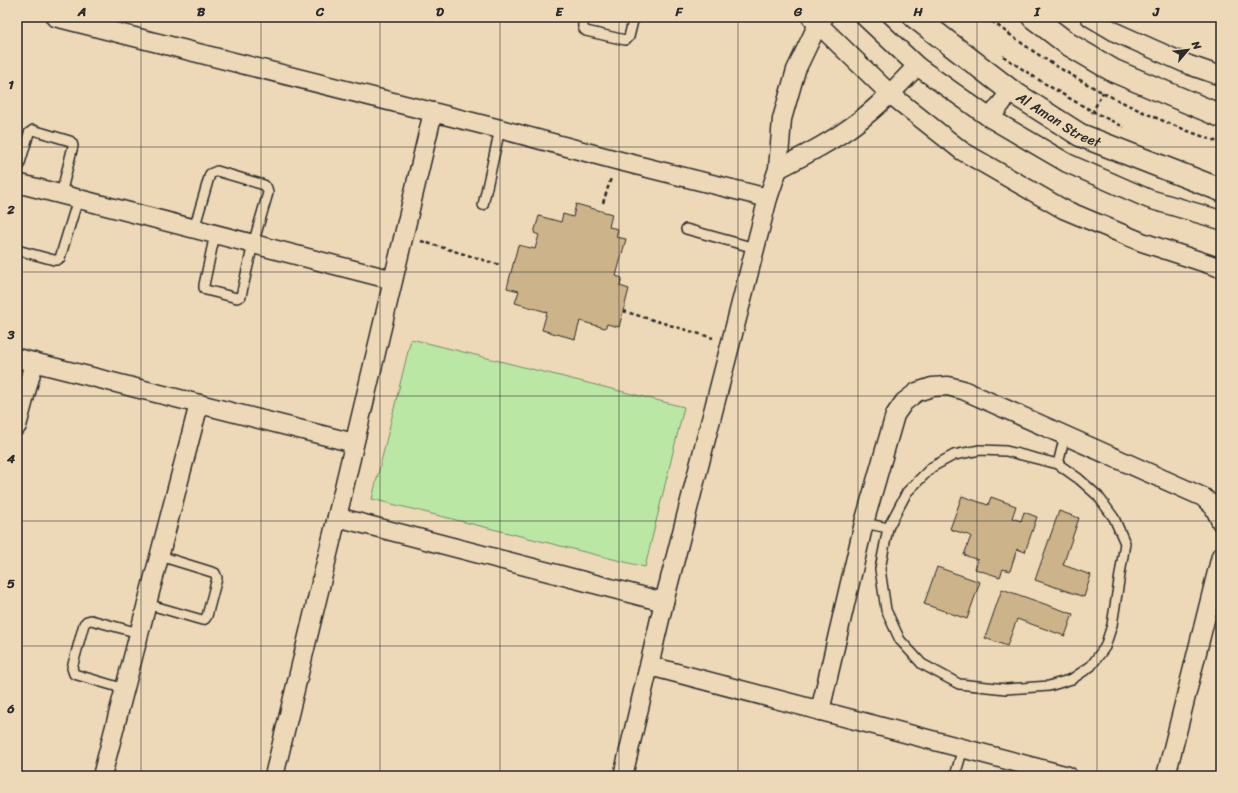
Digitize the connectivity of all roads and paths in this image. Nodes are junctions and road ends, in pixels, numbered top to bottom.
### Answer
1 (55, 17) edge
2 (584, 17) edge
3 (634, 17) edge
4 (865, 17) edge
5 (915, 17) edge
6 (1033, 17) edge
7 (1090, 17) edge
8 (818, 19) edge
9 (117, 25) edge
10 (999, 53) dead end
11 (918, 66) junction
12 (1114, 71) junction
13 (1221, 76) edge
14 (1011, 91) junction
15 (890, 94) junction
16 (432, 112) junction
17 (1092, 112) junction
18 (1221, 116) edge
19 (990, 118) junction
20 (1125, 128) dead end
21 (500, 129) junction
22 (1080, 135) junction
23 (616, 160) junction
24 (778, 169) junction
25 (17, 173) edge
26 (17, 183) edge
27 (1221, 190) edge
28 (69, 196) junction
29 (768, 198) junction
30 (603, 203) dead end
31 (483, 205) dead end
32 (1221, 220) edge
33 (686, 228) dead end
34 (194, 229) junction
35 (215, 234) junction
36 (404, 235) junction
37 (253, 244) junction
38 (755, 248) junction
39 (17, 250) edge
40 (500, 265) dead end
41 (1221, 268) edge
42 (393, 280) junction
43 (623, 311) dead end
44 (730, 343) junction
45 (25, 360) edge
46 (199, 404) junction
47 (17, 426) edge
48 (1065, 435) junction
49 (354, 443) junction
50 (1058, 464) junction
51 (337, 517) junction
52 (1221, 522) edge
53 (864, 523) junction
54 (888, 528) junction
55 (160, 556) junction
56 (1221, 556) edge
57 (664, 602) junction
58 (147, 604) junction
59 (140, 633) junction
60 (650, 666) junction
61 (125, 689) junction
62 (820, 711) junction
63 (963, 748) junction
64 (102, 776) edge
65 (274, 776) edge
66 (623, 776) edge
67 (956, 776) edge
68 (1068, 776) edge
69 (1166, 776) edge

1 - 9 street
2 - 3 lane
4 - 11 street
5 - 14 street, Al Aman Street
6 - 12 street
7 - 13 street
8 - 15 street
8 - 24 street
9 - 16 street
10 - 17 path
11 - 15 street
11 - 19 street
12 - 17 path
12 - 18 street
14 - 19 street
14 - 22 street, Al Aman Street
15 - 24 street
15 - 41 street
16 - 21 street
16 - 36 street
17 - 20 path
17 - 22 path
19 - 32 street
21 - 23 street
21 - 31 lane
22 - 27 street, Al Aman Street
23 - 29 street
23 - 30 path
24 - 29 street
25 - 28 lane
26 - 28 street
28 - 34 street
28 - 39 lane
29 - 38 street
33 - 38 lane
34 - 35 street
34 - 37 lane
35 - 37 street
35 - 37 lane
36 - 40 path
36 - 42 street
37 - 42 street
38 - 44 street
42 - 49 street
43 - 44 path
44 - 57 street
45 - 46 street
45 - 47 street
46 - 49 street
46 - 55 street
48 - 50 lane
48 - 52 street
48 - 53 street
49 - 51 street
50 - 54 lane
50 - 54 lane
51 - 57 street
51 - 65 street
53 - 54 lane
53 - 62 street
55 - 58 street
55 - 58 lane
56 - 69 street
57 - 60 street
58 - 59 street
59 - 61 street
59 - 61 lane
60 - 62 street
60 - 66 street
61 - 64 street
62 - 63 street
63 - 67 lane
63 - 68 street

